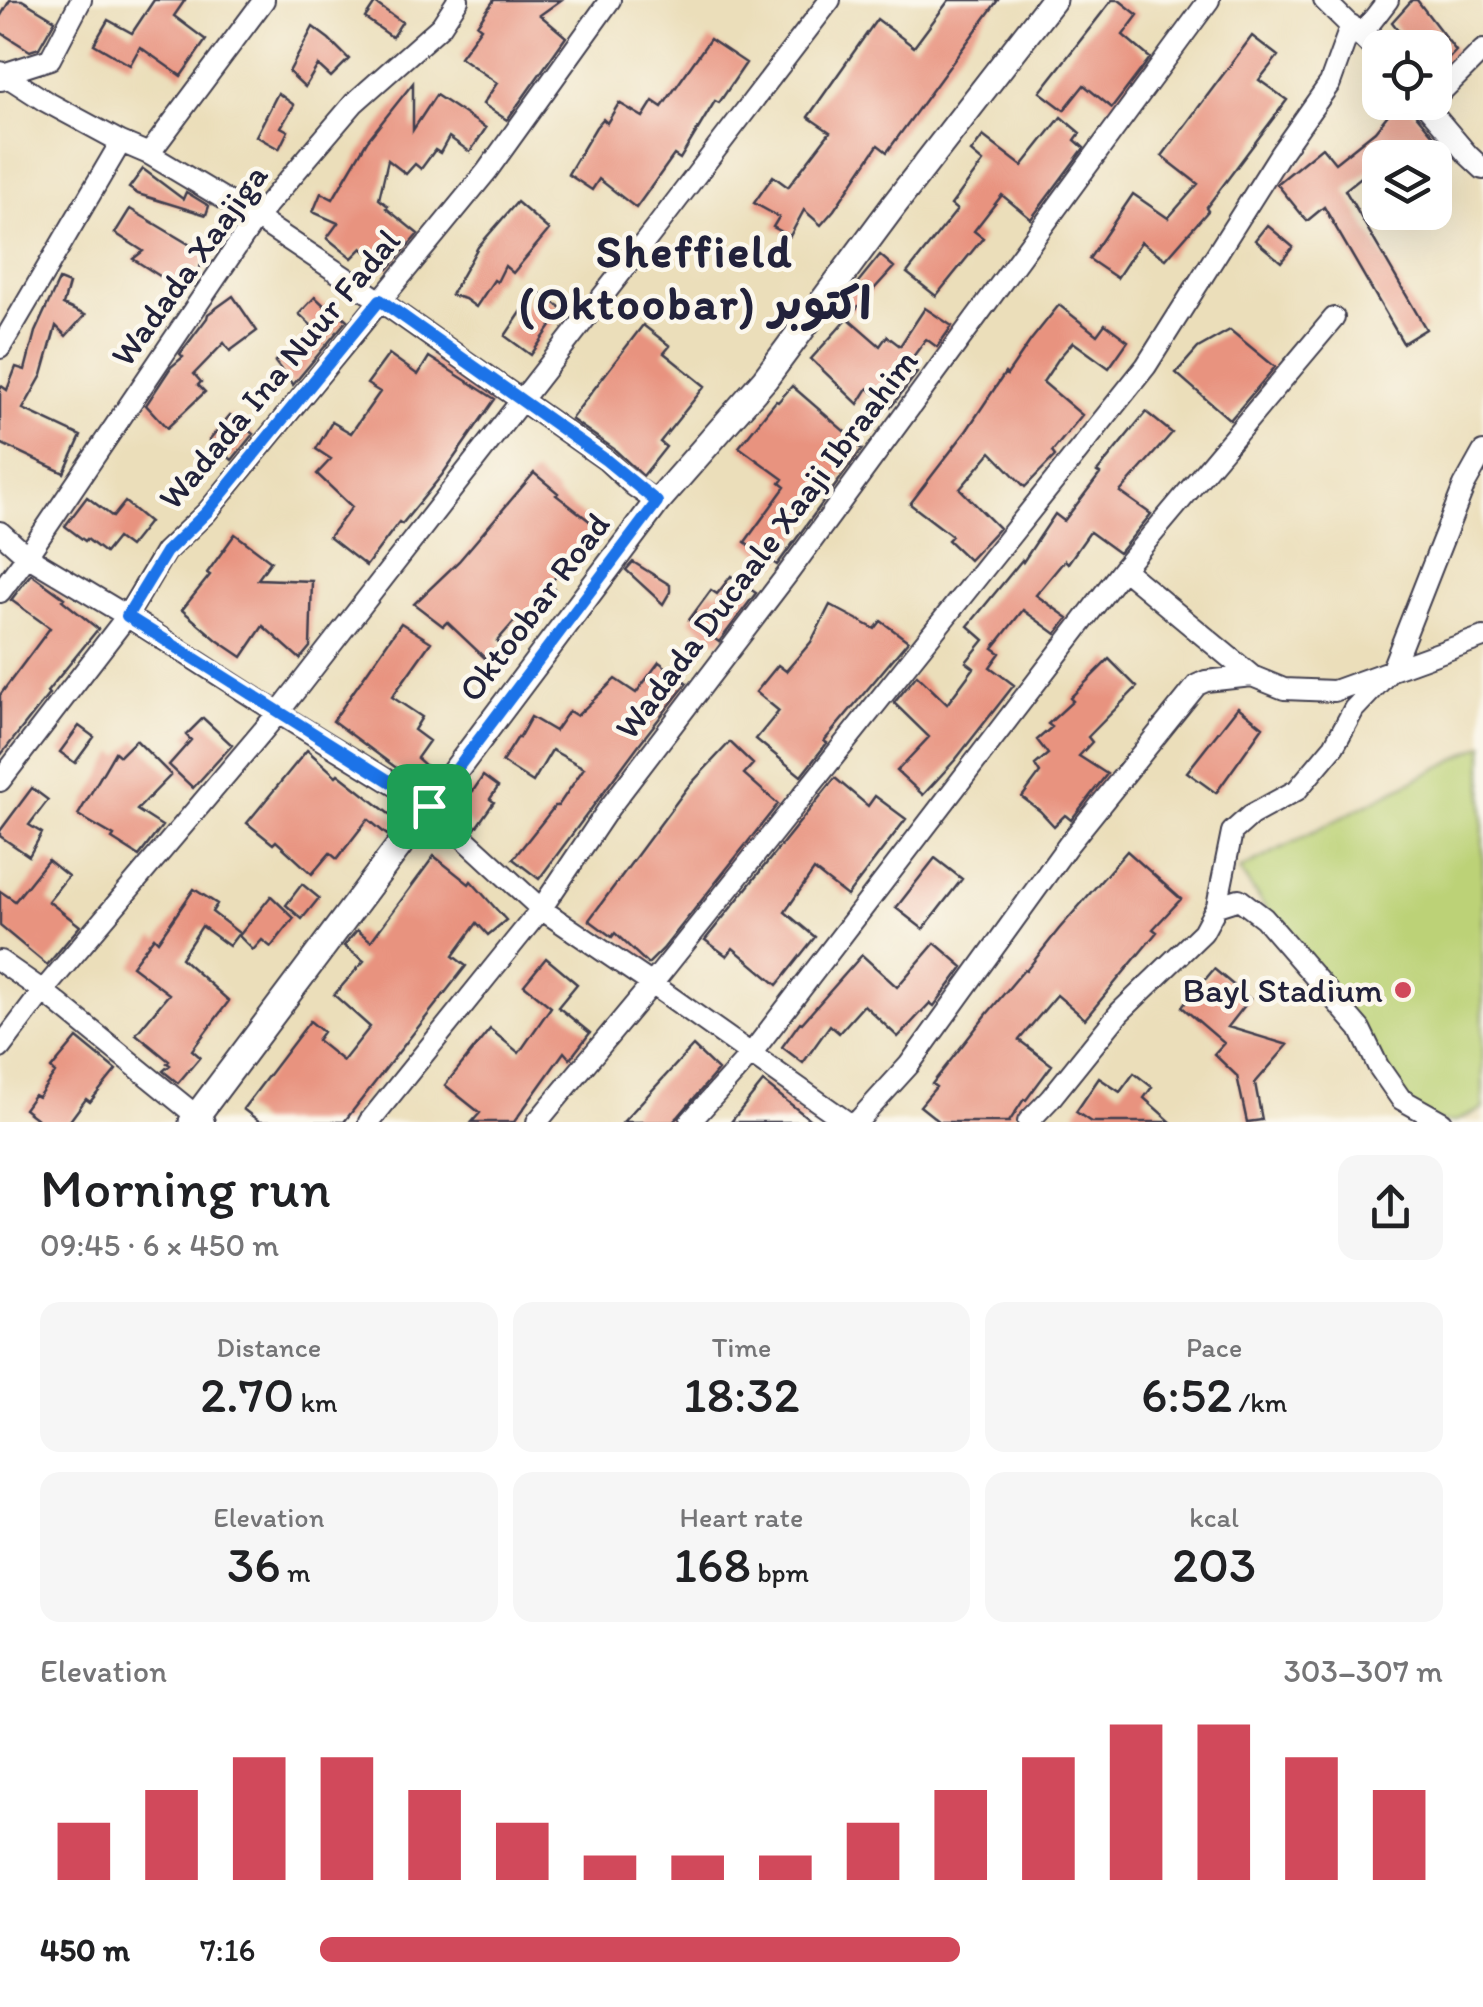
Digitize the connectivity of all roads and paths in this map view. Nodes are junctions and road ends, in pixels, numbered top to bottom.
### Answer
1 (81, 0) edge
2 (264, 0) edge
3 (458, 0) edge
4 (610, 0) edge
5 (830, 0) edge
6 (1053, 0) edge
7 (1209, 0) edge
8 (1324, 0) edge
9 (1388, 0) edge
10 (1356, 30) junction
11 (1362, 36) edge
12 (1483, 50) edge
13 (1, 76) edge
14 (1452, 80) edge
15 (1442, 120) edge
16 (121, 142) junction
17 (149, 154) junction
18 (1483, 169) edge
19 (256, 218) junction
20 (380, 300) junction
21 (1334, 318) dead end
22 (0, 348) edge
23 (520, 400) junction
24 (1483, 452) edge
25 (657, 502) junction
26 (0, 532) edge
27 (27, 556) junction
28 (1123, 569) junction
29 (0, 592) edge
30 (127, 616) junction
31 (1483, 638) edge
32 (1392, 669) junction
33 (1252, 676) junction
34 (278, 712) junction
35 (0, 781) edge
36 (429, 806) junction
37 (1218, 906) junction
38 (541, 909) junction
39 (0, 961) edge
40 (652, 984) junction
41 (43, 990) junction
42 (0, 1048) edge
43 (752, 1054) junction
44 (198, 1120) edge
45 (369, 1122) edge
46 (537, 1122) edge
47 (690, 1122) edge
48 (847, 1122) edge
49 (857, 1122) edge
50 (1028, 1122) edge
51 (1442, 1122) edge

1 - 13 street
2 - 17 street
3 - 19 street, Wadada Xaajiga
4 - 20 street, Wadada Ina Nuur Fadal
5 - 23 street
6 - 25 street, Oktoobar Road
7 - 38 street, Wadada Ducaale Xaaji Ibraahim
8 - 10 street
9 - 10 street
10 - 11 street
10 - 40 street
12 - 14 street
13 - 16 street
15 - 18 street
16 - 17 street
16 - 22 street
17 - 19 street
19 - 20 street
19 - 27 street, Wadada Xaajiga
20 - 23 street
20 - 30 street, Wadada Ina Nuur Fadal
21 - 28 street
23 - 25 street
23 - 34 street
24 - 32 street
25 - 36 street, Oktoobar Road
26 - 27 street
27 - 29 street, Wadada Xaajiga
27 - 30 street
28 - 33 street
28 - 43 street
30 - 34 street
30 - 35 street, Wadada Ina Nuur Fadal
31 - 32 street
32 - 33 street
32 - 37 street
33 - 49 street
34 - 36 street
34 - 41 street
36 - 38 street
36 - 44 street, Oktoobar Road
37 - 50 street
37 - 51 street
38 - 40 street
38 - 45 street, Wadada Ducaale Xaaji Ibraahim
39 - 41 street
40 - 43 street
40 - 46 street
41 - 42 street
41 - 44 street
43 - 47 street
43 - 48 street

